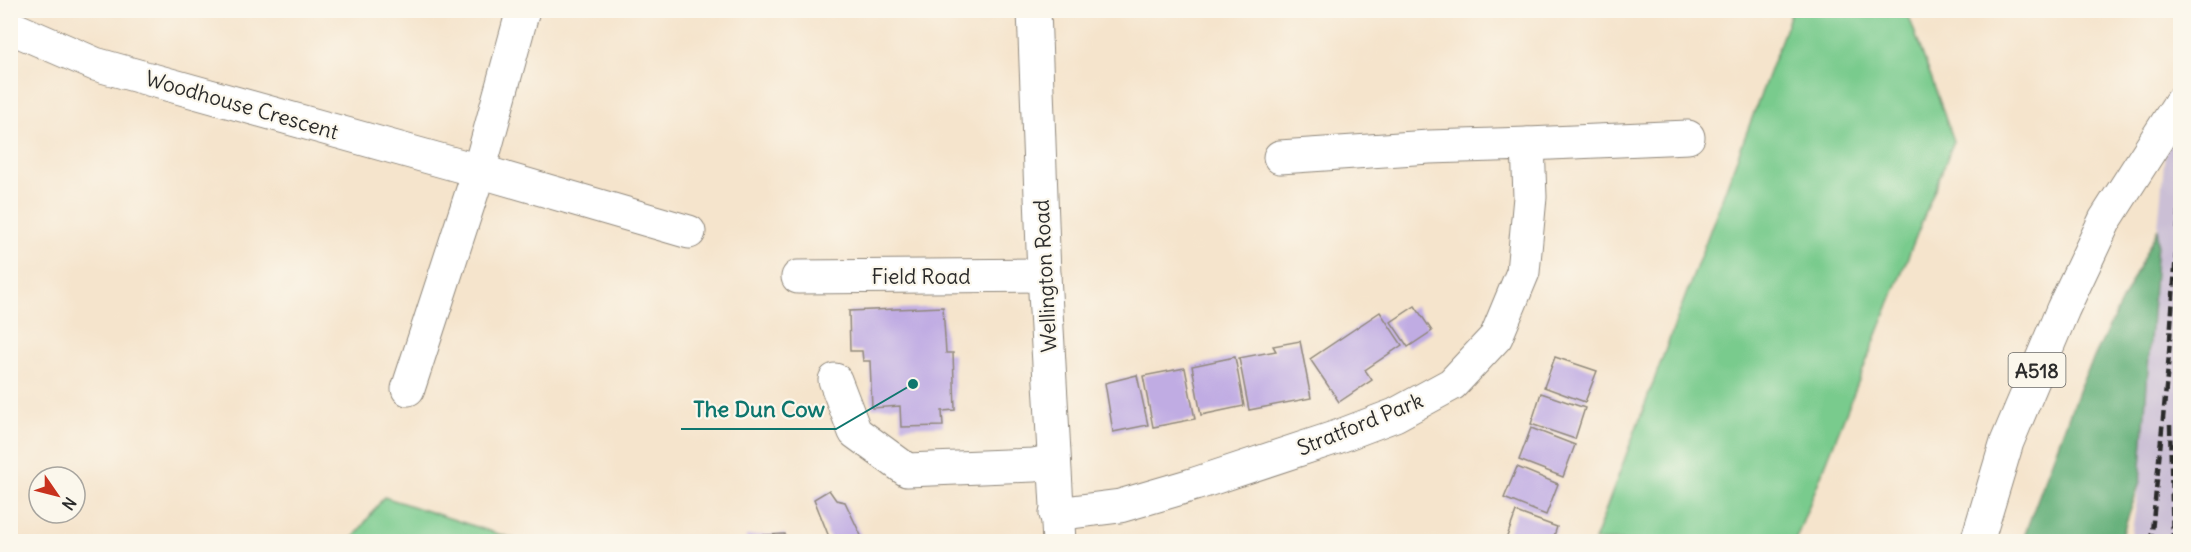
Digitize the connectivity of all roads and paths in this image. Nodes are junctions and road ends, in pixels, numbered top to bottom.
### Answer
1 (523, 10) edge
2 (1034, 10) edge
3 (10, 27) edge
4 (2181, 103) edge
5 (1688, 137) dead end
6 (1528, 144) junction
7 (1280, 157) dead end
8 (479, 171) junction
9 (689, 232) dead end
10 (1044, 275) junction
11 (798, 277) dead end
12 (835, 380) dead end
13 (408, 389) dead end
14 (1053, 461) junction
15 (1058, 528) edge
16 (1977, 542) edge

1 - 8 main road
2 - 10 main road, Wellington Road
3 - 8 main road, Woodhouse Crescent
4 - 16 main road, A518
5 - 6 main road
6 - 7 main road
6 - 15 main road, Stratford Park
8 - 9 main road, Woodhouse Crescent
8 - 13 main road
10 - 11 main road, Field Road
10 - 14 main road, Wellington Road
12 - 14 main road
14 - 15 main road, Wellington Road

